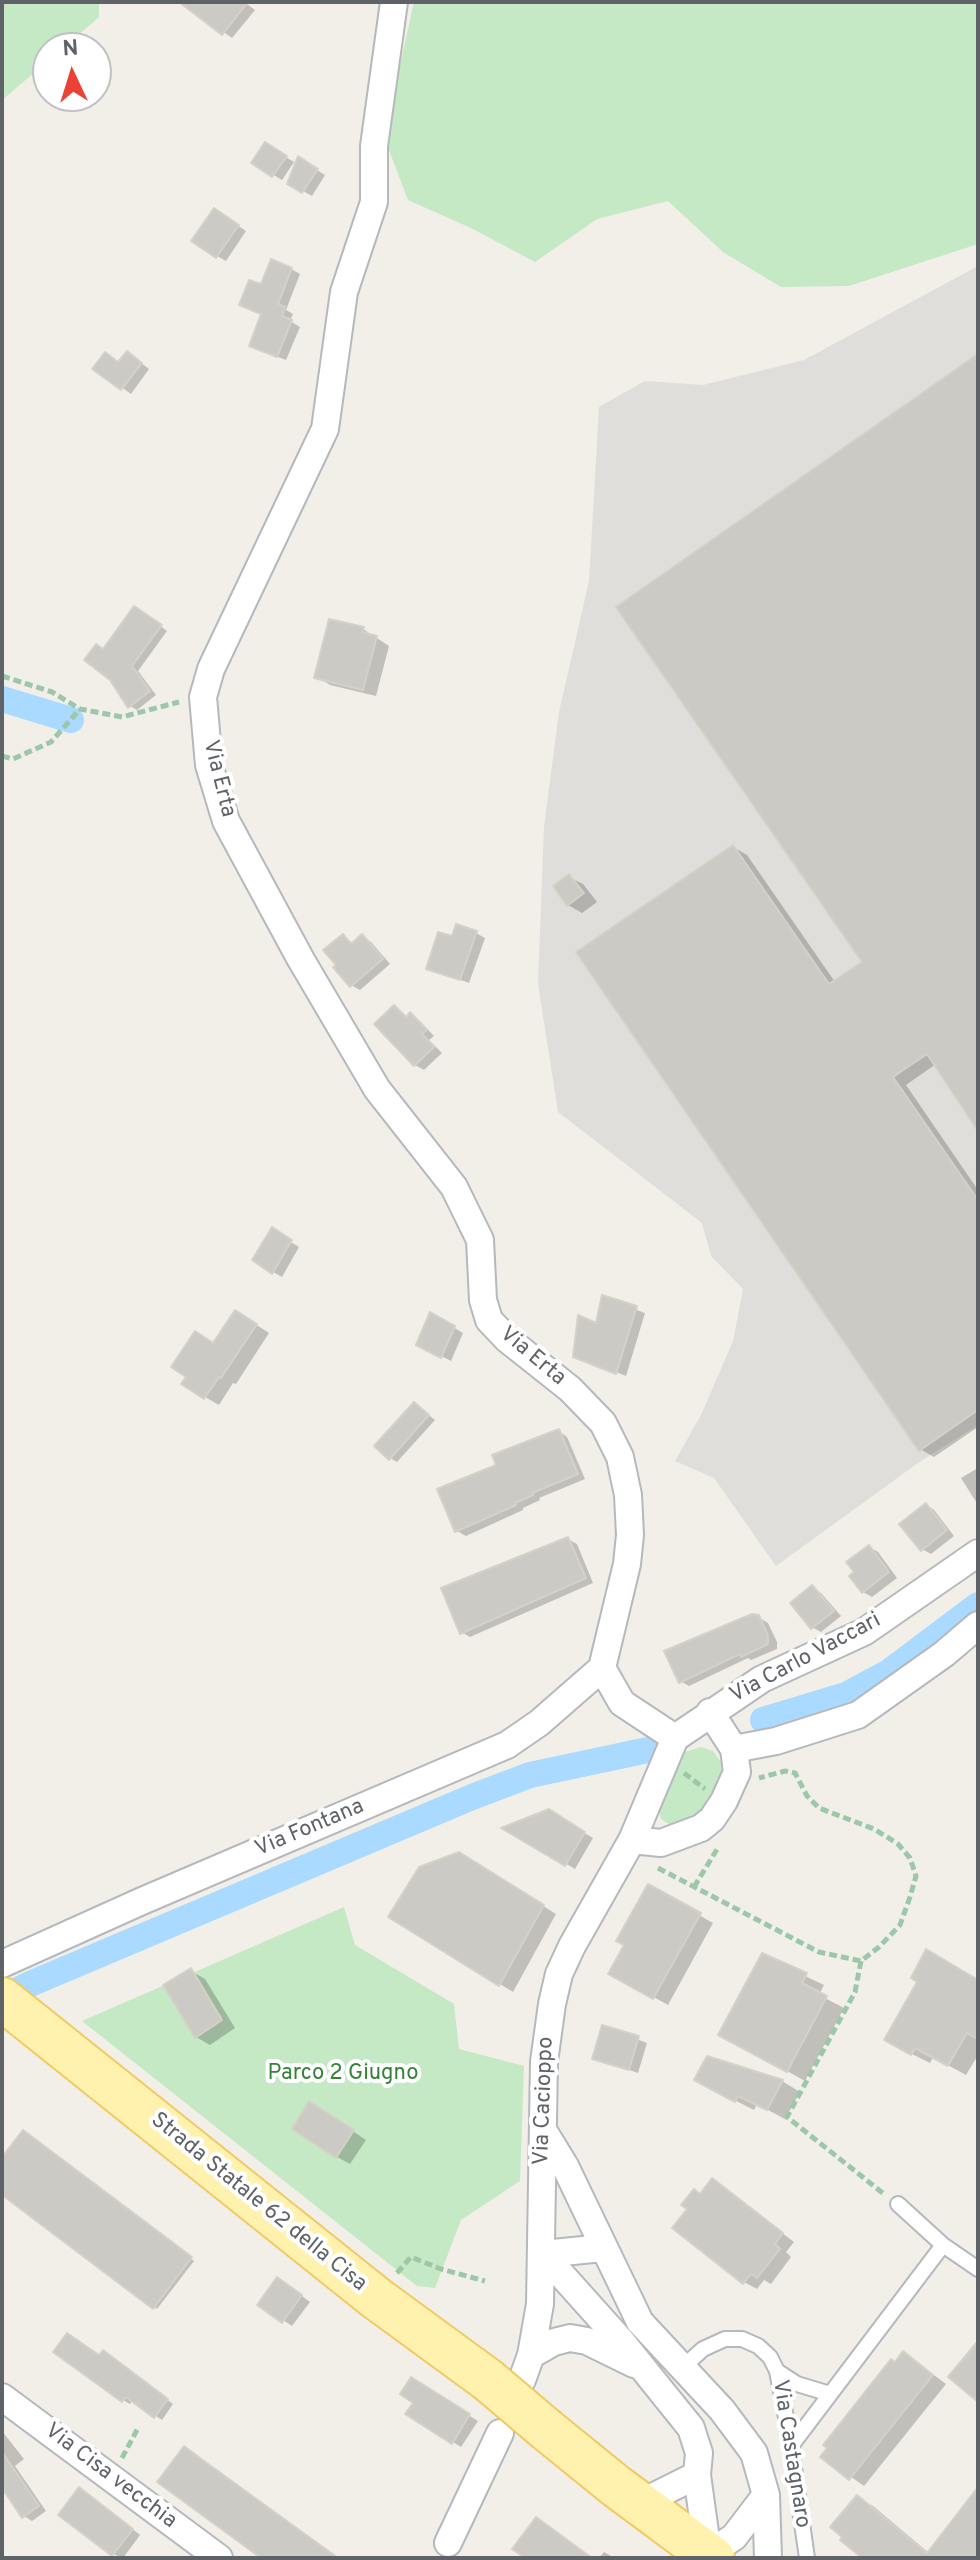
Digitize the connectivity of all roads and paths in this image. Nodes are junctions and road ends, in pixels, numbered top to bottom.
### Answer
1 (394, 2) edge
2 (2, 676) edge
3 (203, 697) junction
4 (80, 709) junction
5 (2, 756) edge
6 (978, 1553) edge
7 (978, 1625) edge
8 (602, 1668) junction
9 (710, 1712) junction
10 (675, 1738) junction
11 (734, 1749) junction
12 (676, 1766) dead end
13 (754, 1780) dead end
14 (724, 1801) junction
15 (632, 1840) junction
16 (694, 1887) dead end
17 (861, 1961) junction
18 (2, 1964) edge
19 (17, 2010) edge
20 (543, 2130) junction
21 (898, 2204) joint
22 (943, 2245) junction
23 (603, 2248) junction
24 (543, 2254) junction
25 (978, 2269) edge
26 (485, 2281) dead end
27 (376, 2298) junction
28 (641, 2367) junction
29 (682, 2368) junction
30 (777, 2371) junction
31 (514, 2372) junction
32 (830, 2394) junction
33 (2, 2397) edge
34 (500, 2433) dead end
35 (791, 2446) junction
36 (697, 2475) junction
37 (766, 2495) junction
38 (641, 2503) junction
39 (448, 2543) dead end
40 (710, 2556) edge
41 (219, 2558) edge
42 (768, 2558) edge
43 (807, 2558) edge

1 - 3 street
2 - 4 path
3 - 4 path
3 - 8 street, Via Erta
4 - 5 path
6 - 9 street, Via Carlo Vaccari
7 - 11 street
8 - 10 street
8 - 18 street, Via Fontana
9 - 10 street, Via Carlo Vaccari
9 - 11 street
10 - 15 street
11 - 14 street
12 - 14 path
13 - 17 path
14 - 15 street
15 - 20 street, Via Cacioppo
16 - 17 path
17 - 21 path
19 - 27 main road, Strada Statale 62 della Cisa
20 - 23 street
20 - 24 street, Via Cacioppo
21 - 22 lane
22 - 25 lane
22 - 32 lane
23 - 24 street
23 - 29 street
24 - 28 street
24 - 31 street, Via Cacioppo
26 - 27 path
27 - 31 main road, Strada Statale 62 della Cisa
28 - 31 street
28 - 36 street
29 - 30 lane, Via Castagnaro
29 - 37 street
30 - 32 lane
30 - 35 lane, Via Castagnaro
31 - 38 main road, Strada Statale 62 della Cisa, bridge
32 - 35 lane
33 - 41 street, Via Cisa vecchia
34 - 39 street
35 - 43 lane, Via Castagnaro
36 - 38 street
36 - 40 street
37 - 40 street
37 - 42 street
38 - 40 main road

